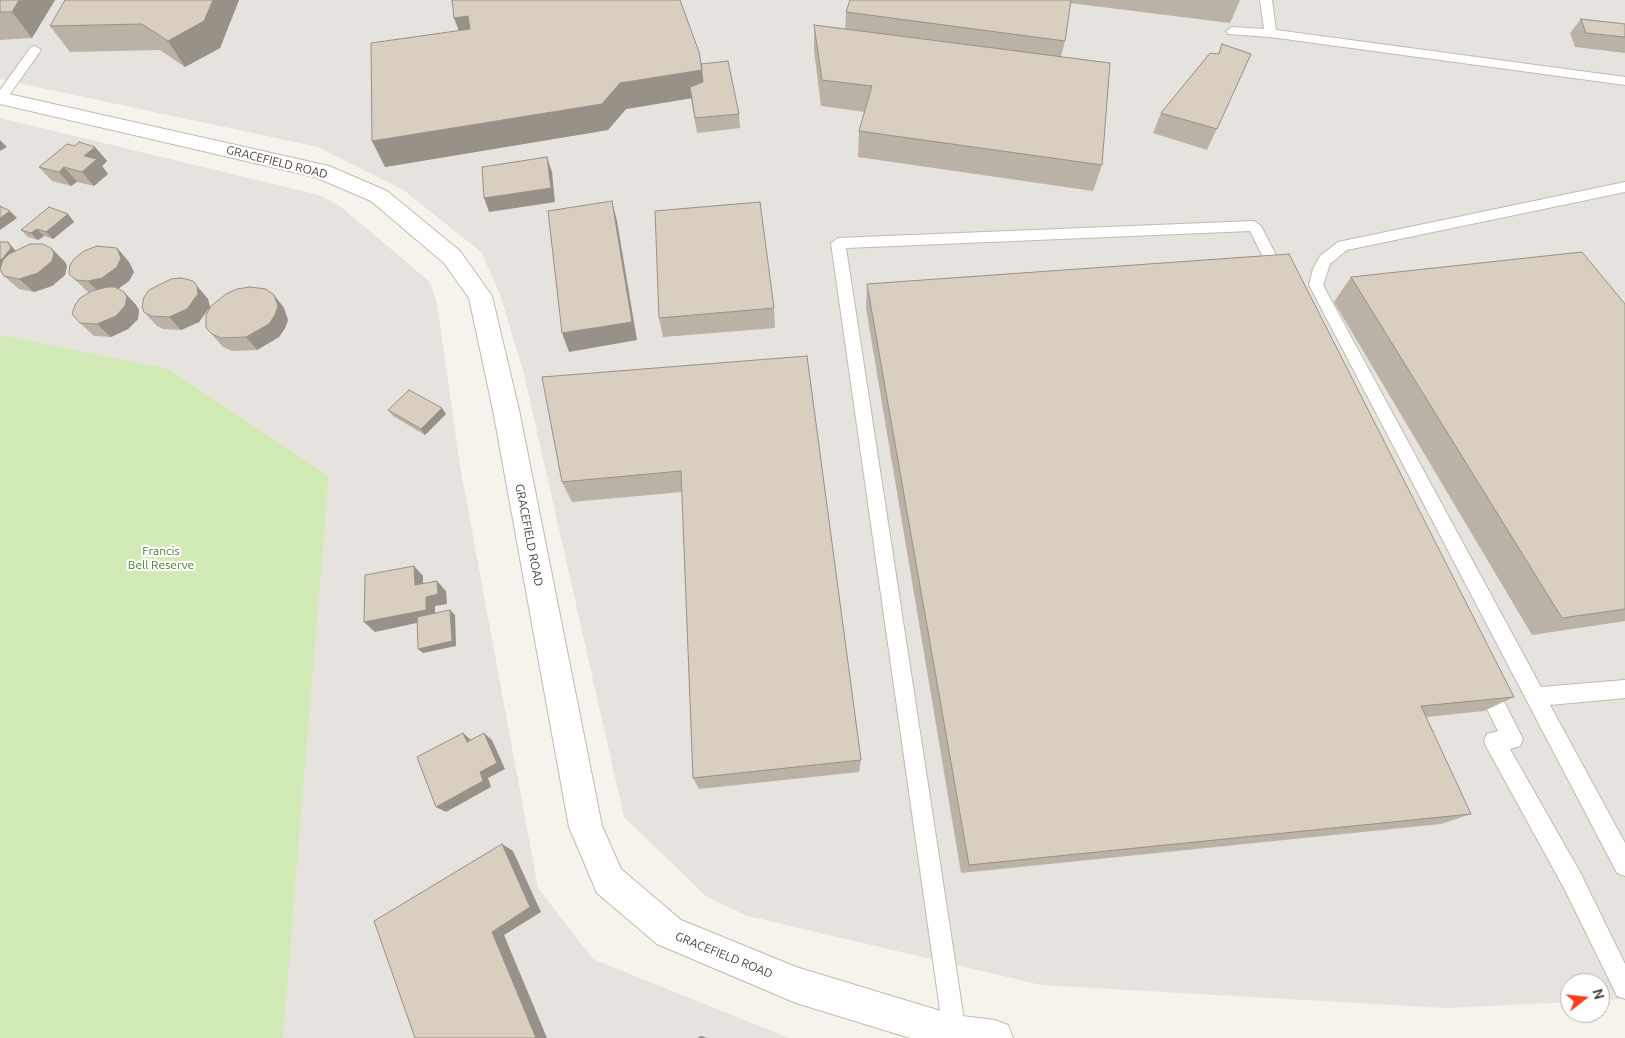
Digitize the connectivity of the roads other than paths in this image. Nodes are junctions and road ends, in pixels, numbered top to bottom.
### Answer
1 (1266, 0) edge
2 (1232, 31) dead end
3 (1270, 33) junction
4 (35, 50) dead end
5 (1625, 81) edge
6 (0, 98) edge
7 (1625, 187) edge
8 (1285, 288) edge
9 (1477, 668) edge
10 (1625, 689) edge
11 (1534, 697) junction
12 (1625, 865) edge
13 (1625, 988) edge
14 (954, 1033) junction
15 (995, 1038) edge

1 - 3 lane
2 - 3 lane
3 - 5 lane
4 - 6 lane
6 - 14 street, GRACEFIELD ROAD
7 - 11 lane
8 - 14 lane
9 - 13 lane
10 - 11 lane
11 - 12 lane
14 - 15 street, GRACEFIELD ROAD

